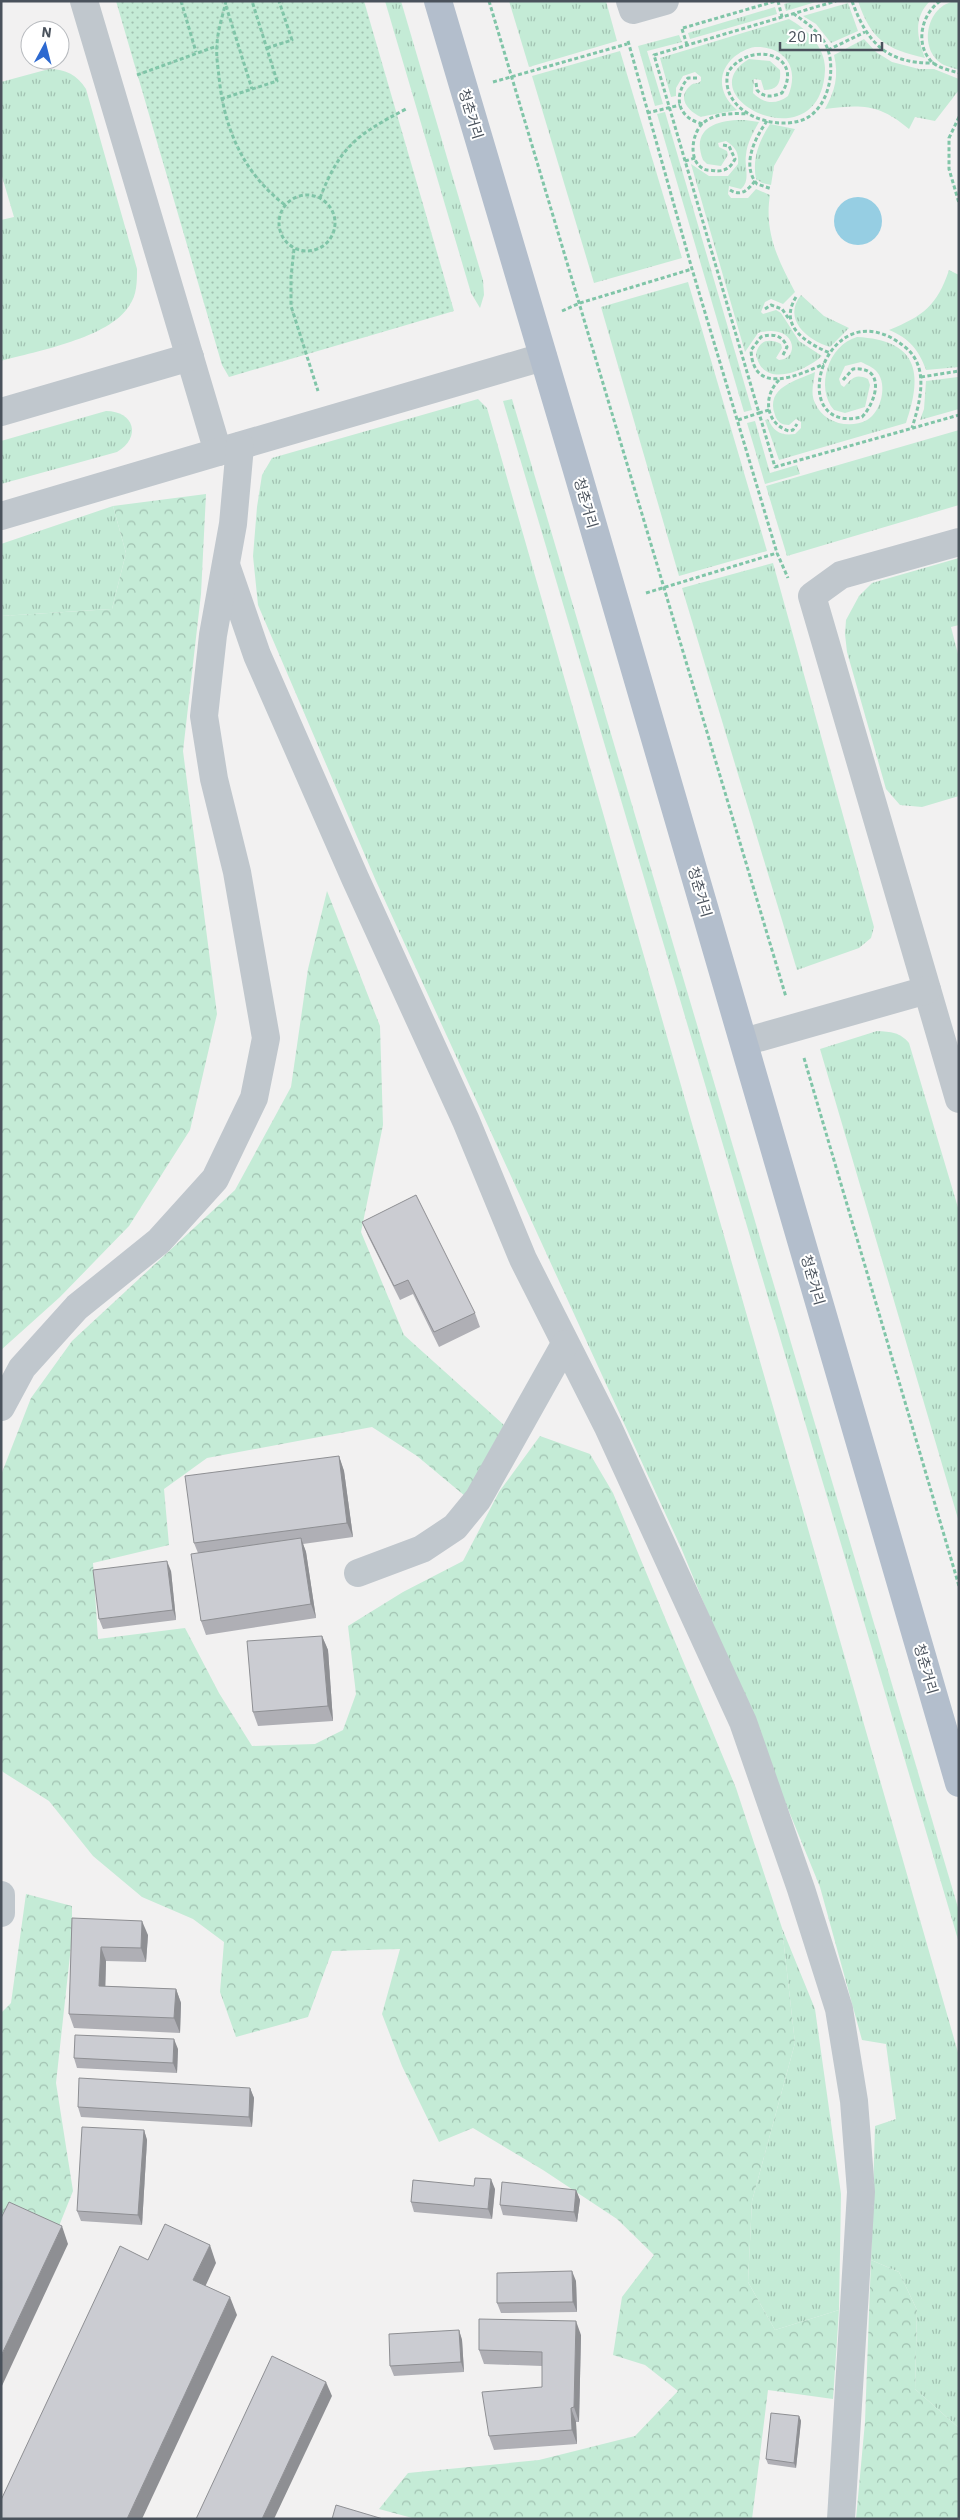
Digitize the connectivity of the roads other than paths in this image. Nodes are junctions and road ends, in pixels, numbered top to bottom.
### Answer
1 (84, 1) edge
2 (438, 1) edge
3 (630, 1) edge
4 (665, 1) edge
5 (190, 357) junction
6 (543, 357) junction
7 (1, 412) edge
8 (229, 449) junction
9 (1, 516) edge
10 (959, 542) edge
11 (226, 565) junction
12 (927, 990) junction
13 (744, 1042) junction
14 (959, 1099) edge
15 (565, 1344) junction
16 (1, 1407) edge
17 (358, 1573) dead end
18 (959, 1783) edge
19 (1, 1895) edge
20 (1, 1913) edge
21 (841, 2519) edge

1 - 5 lane
2 - 6 main road, 청춘거리
3 - 4 lane
5 - 7 lane
5 - 8 lane
6 - 8 lane
6 - 13 main road, 청춘거리
8 - 9 lane
8 - 11 lane
10 - 12 lane
11 - 15 lane
11 - 16 lane
12 - 13 lane
12 - 14 lane
13 - 18 main road, 청춘거리
15 - 17 lane
15 - 21 lane
19 - 20 lane

